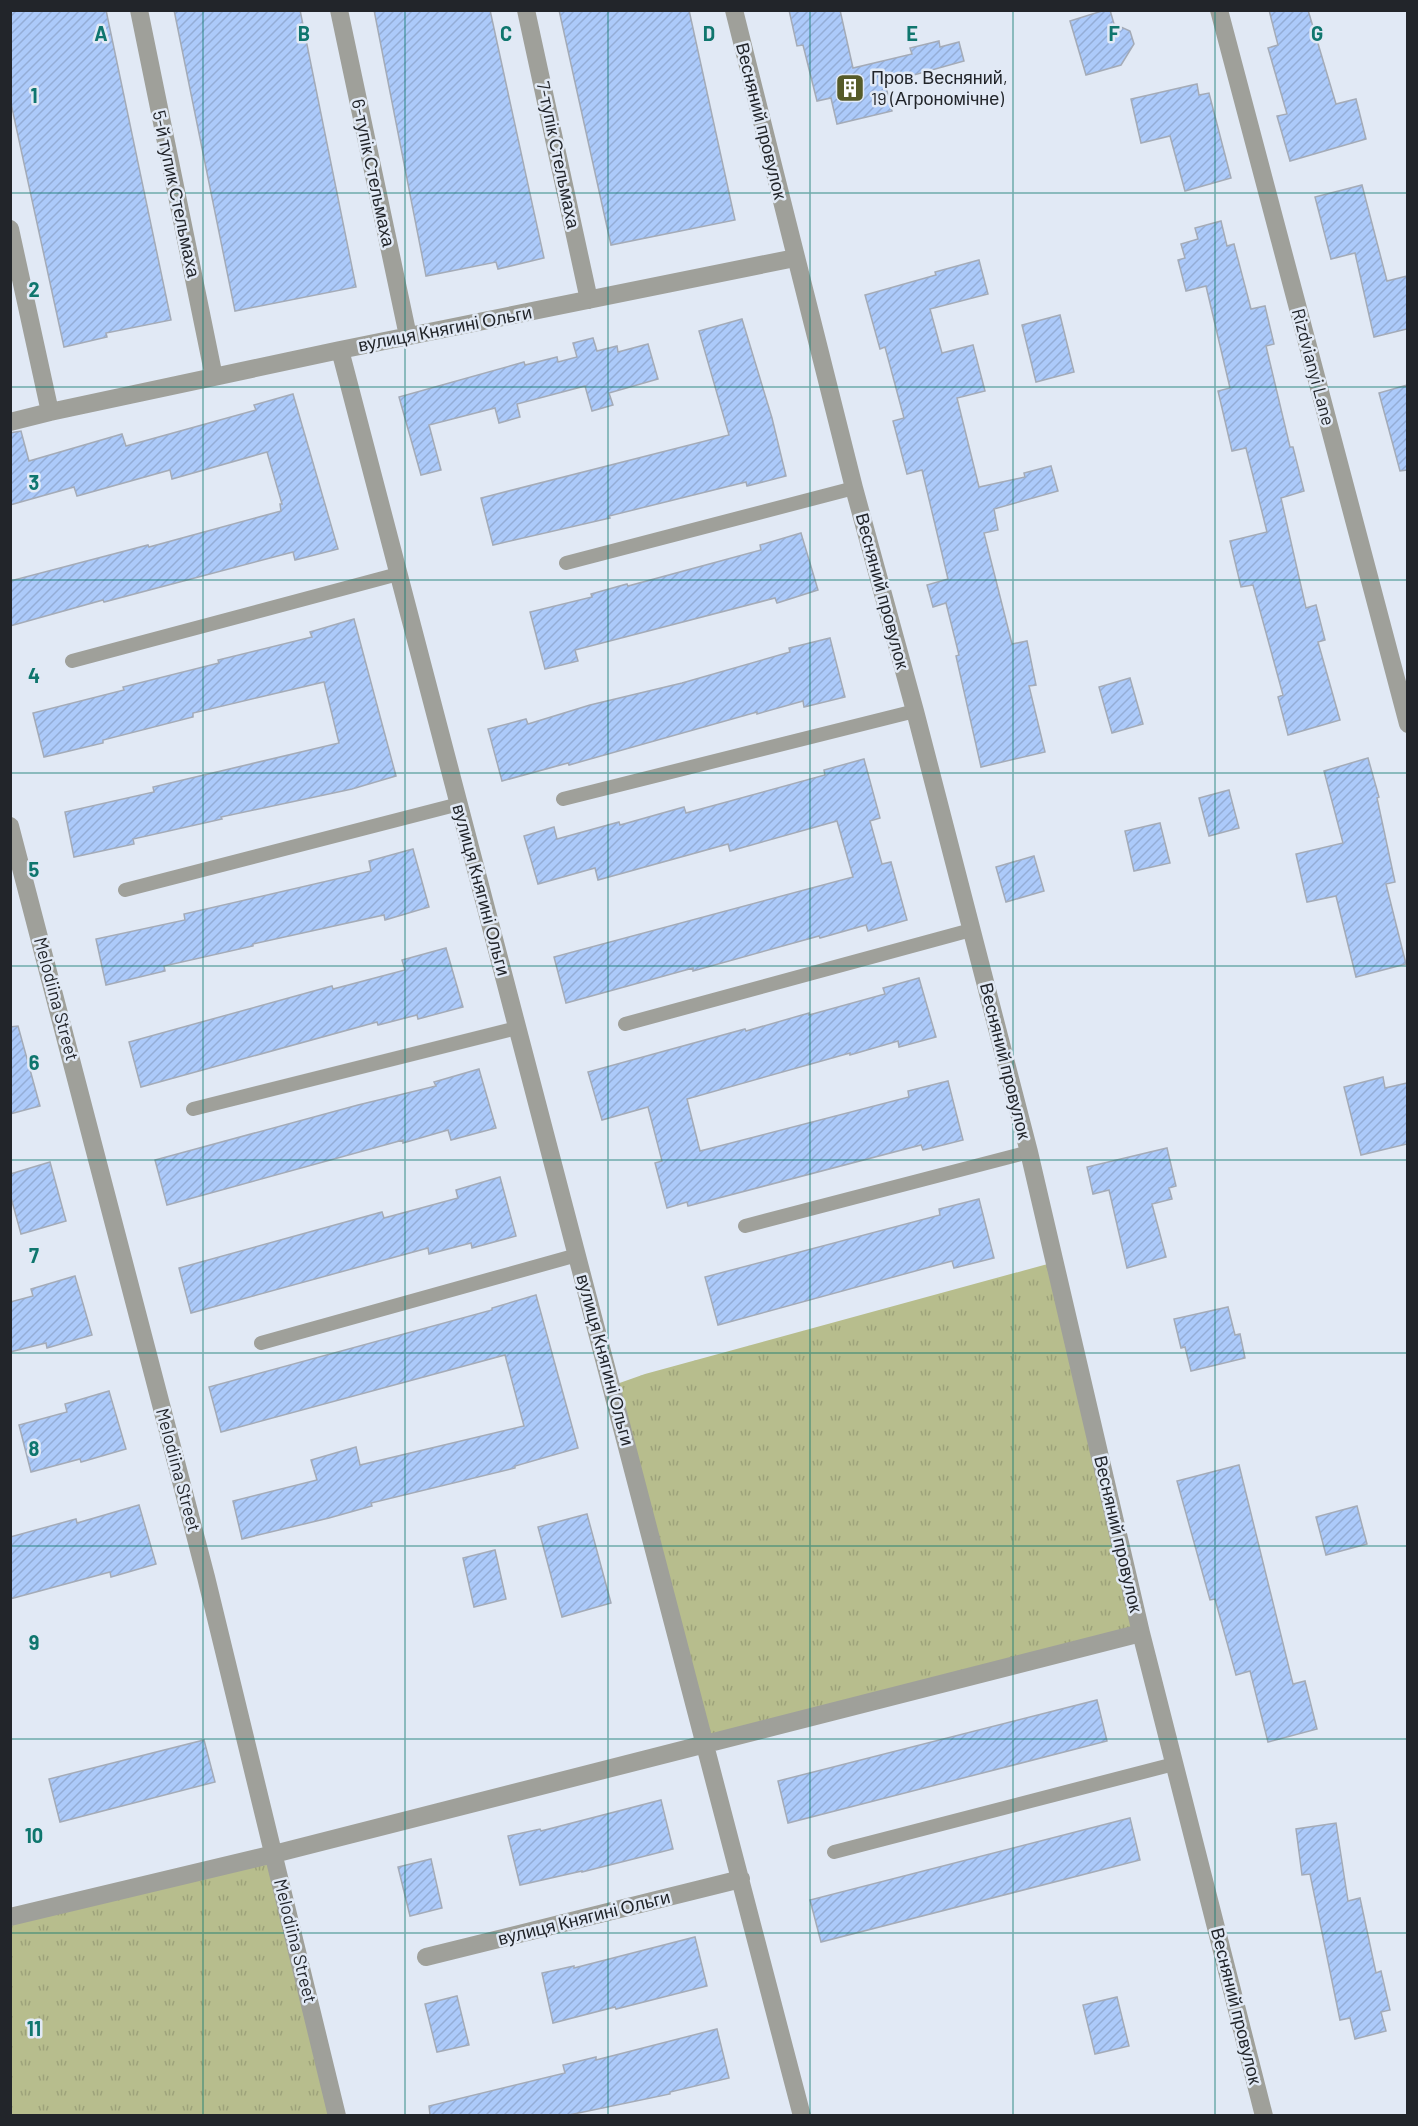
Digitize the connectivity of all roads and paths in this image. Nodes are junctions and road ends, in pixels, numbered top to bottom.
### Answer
1 (139, 10) edge
2 (339, 10) edge
3 (526, 10) edge
4 (734, 10) edge
5 (1219, 10) edge
6 (10, 229) edge
7 (795, 258) junction
8 (589, 300) junction
9 (408, 336) junction
10 (340, 350) junction
11 (214, 377) junction
12 (50, 412) junction
13 (10, 422) edge
14 (854, 488) junction
15 (566, 563) dead end
16 (398, 574) junction
17 (72, 661) dead end
18 (915, 711) junction
19 (1407, 724) edge
20 (563, 799) dead end
21 (459, 804) junction
22 (10, 826) edge
23 (125, 890) dead end
24 (971, 930) junction
25 (625, 1024) dead end
26 (518, 1028) junction
27 (193, 1109) dead end
28 (1029, 1152) junction
29 (745, 1226) dead end
30 (577, 1255) junction
31 (261, 1343) dead end
32 (1141, 1633) junction
33 (706, 1744) junction
34 (1174, 1764) junction
35 (834, 1852) dead end
36 (274, 1854) junction
37 (741, 1879) junction
38 (10, 1917) edge
39 (426, 1957) dead end
40 (337, 2115) edge
41 (802, 2115) edge
42 (1264, 2115) edge

1 - 11 street, 5-й тупик Стельмаха
2 - 9 street, 6-тупік Стельмаха
3 - 8 street, 7-тупік Стельмаха
4 - 7 street, Весняний провулок
5 - 19 street, Rizdvianyi Lane
6 - 12 street
7 - 8 street, вулиця Княгині Ольги
7 - 14 street, Весняний провулок
8 - 9 street, вулиця Княгині Ольги
9 - 10 street, вулиця Княгині Ольги
10 - 11 street
10 - 16 street, вулиця Княгині Ольги
11 - 12 street
12 - 13 street
14 - 15 lane
14 - 18 street, Весняний провулок
16 - 17 lane
16 - 21 street, вулиця Княгині Ольги
18 - 20 lane
18 - 24 street, Весняний провулок
21 - 23 lane
21 - 26 street, вулиця Княгині Ольги
22 - 36 street, Melodiina Street
24 - 25 lane
24 - 28 street, Весняний провулок
26 - 27 lane
26 - 30 street, вулиця Княгині Ольги
28 - 29 lane
28 - 32 street, Весняний провулок
30 - 31 lane
30 - 33 street, вулиця Княгині Ольги
32 - 33 street
32 - 34 street, Весняний провулок
33 - 36 street
33 - 37 street, вулиця Княгині Ольги
34 - 35 lane
34 - 42 street, Весняний провулок
36 - 38 street
36 - 40 street, Melodiina Street
37 - 39 street, вулиця Княгині Ольги
37 - 41 street, вулиця Княгині Ольги

